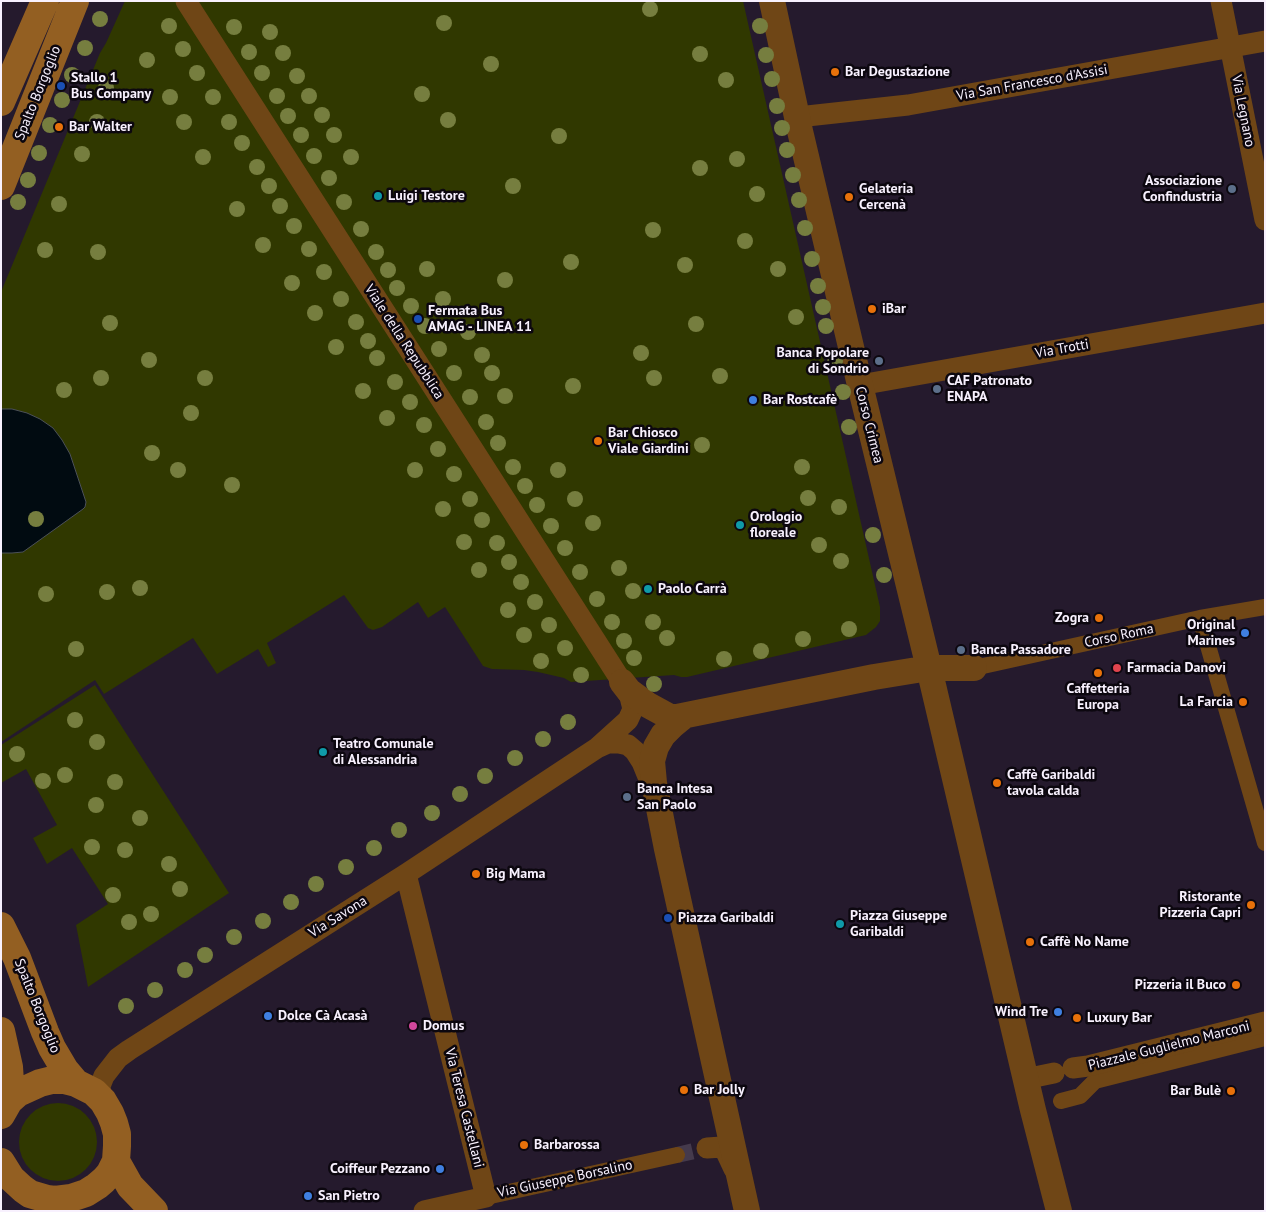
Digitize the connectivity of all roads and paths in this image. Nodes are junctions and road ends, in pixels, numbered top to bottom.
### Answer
1 (45, 1) edge
2 (75, 1) edge
3 (186, 1) edge
4 (772, 1) edge
5 (1221, 1) edge
6 (1265, 41) edge
7 (1230, 47) junction
8 (1, 102) edge
9 (798, 118) junction
10 (1, 186) edge
11 (1265, 220) edge
12 (1265, 313) edge
13 (860, 385) junction
14 (1265, 607) edge
15 (915, 615) junction
16 (1200, 618) junction
17 (929, 668) junction
18 (974, 668) joint
19 (874, 677) junction
20 (622, 682) junction
21 (683, 717) junction
22 (597, 748) junction
23 (658, 807) junction
24 (1265, 843) edge
25 (406, 874) junction
26 (1, 926) edge
27 (1265, 1022) edge
28 (1, 1031) edge
29 (1265, 1038) edge
30 (1025, 1079) junction
31 (76, 1083) junction
32 (103, 1101) junction
33 (1061, 1101) dead end
34 (5, 1108) edge
35 (708, 1148) tunnel mouth
36 (677, 1155) tunnel mouth
37 (116, 1161) junction
38 (1, 1162) edge
39 (12, 1185) edge
40 (486, 1197) junction
41 (62, 1205) edge
42 (747, 1208) edge
43 (154, 1211) edge
44 (424, 1211) edge
45 (1059, 1211) edge

1 - 8 main road, Spalto Borgoglio
2 - 10 main road, Spalto Borgoglio
3 - 20 street, Viale della Repubblica
4 - 9 street, Corso Crimea
5 - 7 street, Via Legnano
6 - 7 street, Via San Francesco d'Assisi
7 - 9 street, Via San Francesco d'Assisi
7 - 11 street, Via Legnano
9 - 13 street, Corso Crimea
12 - 13 street, Via Trotti
13 - 15 street, Corso Crimea
14 - 16 street, Corso Roma
15 - 17 street, Corso Crimea
15 - 19 street
16 - 18 street, Corso Roma
16 - 24 street
17 - 18 street
17 - 19 street
17 - 30 street, Corso Crimea
19 - 21 street
20 - 21 street
20 - 22 street, Viale della Repubblica
21 - 23 street
22 - 23 street
22 - 25 street, Via Savona
23 - 42 street
25 - 32 street, Via Savona
25 - 40 street, Via Teresa Castellani
26 - 31 main road, Spalto Borgoglio
27 - 30 street, Piazzale Guglielmo Marconi
28 - 34 main road
29 - 33 street
30 - 45 street, Corso Crimea
31 - 32 main road
31 - 34 main road
32 - 37 main road
35 - 42 street
36 - 40 street, Via Giuseppe Borsalino
37 - 41 main road
37 - 43 main road
38 - 39 main road
39 - 41 main road
40 - 44 street, Via Giuseppe Borsalino

